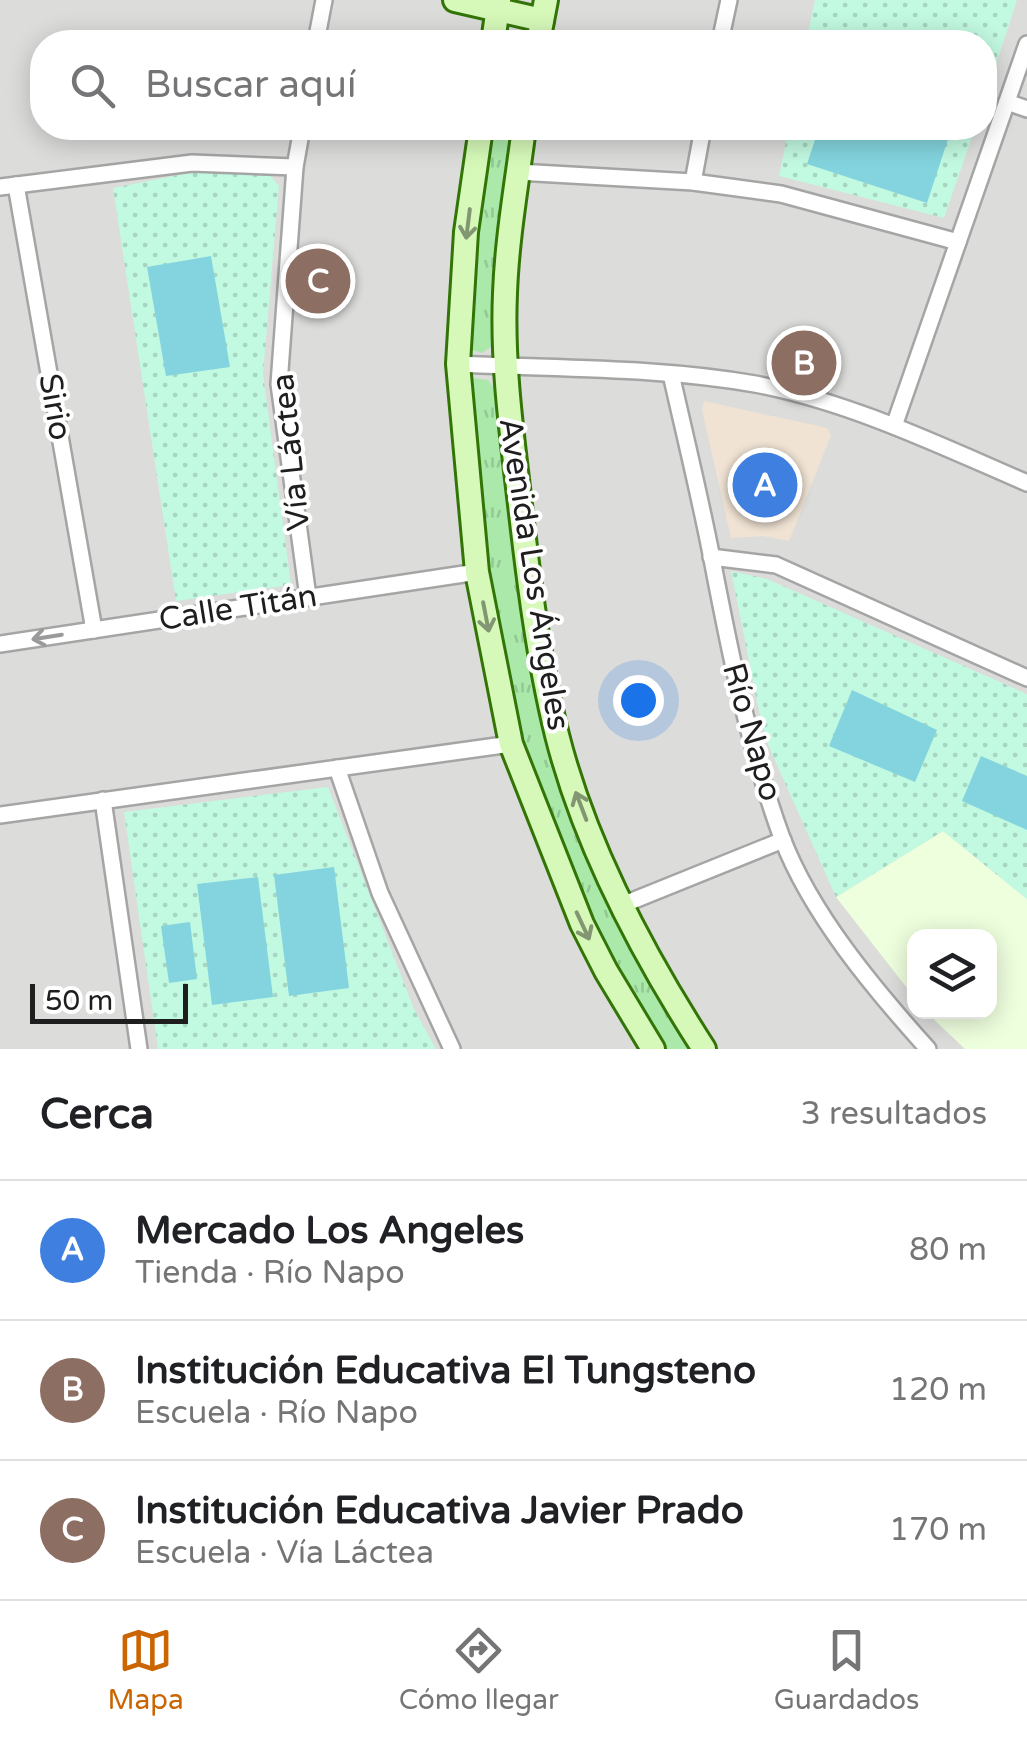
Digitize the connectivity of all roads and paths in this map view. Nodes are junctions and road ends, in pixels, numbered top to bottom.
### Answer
1 (324, 0) edge
2 (455, 0) edge
3 (729, 0) edge
4 (498, 5) edge
5 (542, 21) edge
6 (318, 30) edge
7 (495, 30) edge
8 (723, 30) edge
9 (1027, 44) edge
10 (1006, 102) junction
11 (1027, 109) edge
12 (997, 128) edge
13 (300, 140) edge
14 (479, 140) edge
15 (522, 140) edge
16 (701, 140) edge
17 (993, 140) edge
18 (295, 167) junction
19 (518, 172) junction
20 (692, 182) junction
21 (8, 186) edge
22 (958, 242) junction
23 (458, 364) junction
24 (504, 366) junction
25 (672, 374) junction
26 (894, 426) junction
27 (1027, 483) edge
28 (712, 557) junction
29 (477, 572) junction
30 (308, 598) junction
31 (94, 630) junction
32 (0, 644) edge
33 (1027, 678) edge
34 (510, 744) junction
35 (336, 768) junction
36 (103, 800) junction
37 (0, 815) edge
38 (783, 840) junction
39 (622, 905) junction
40 (139, 1049) edge
41 (452, 1049) edge
42 (653, 1049) edge
43 (704, 1049) edge
44 (928, 1049) edge

1 - 6 street
2 - 4 street
3 - 8 street
4 - 5 street
4 - 7 street
9 - 10 street
10 - 11 street
10 - 12 street
13 - 18 street, Vía Láctea
14 -> 23 street, Avenida Los Ángeles
15 - 19 street, Avenida Los Ángeles
16 - 20 street
17 - 22 street
18 - 21 street
18 - 30 street, Vía Láctea
19 - 20 street
19 - 24 street, Avenida Los Ángeles
20 - 22 street
21 - 31 street, Sirio
22 - 26 street
23 - 24 street
23 - 29 street, Avenida Los Ángeles
24 - 25 street
39 -> 24 street, Avenida Los Ángeles
25 - 26 street
25 - 28 street, Río Napo
26 - 27 street
28 - 33 street
28 - 38 street, Río Napo
29 - 30 street, Calle Titán
29 -> 34 street, Avenida Los Ángeles
30 - 31 street, Calle Titán
31 -> 32 street, Calle Titán
34 - 35 street
34 -> 42 street, Avenida Los Ángeles
35 - 36 street
35 - 41 street
36 - 37 street
36 - 40 street
38 - 39 street
38 - 44 street, Río Napo
39 - 43 street, Avenida Los Ángeles

